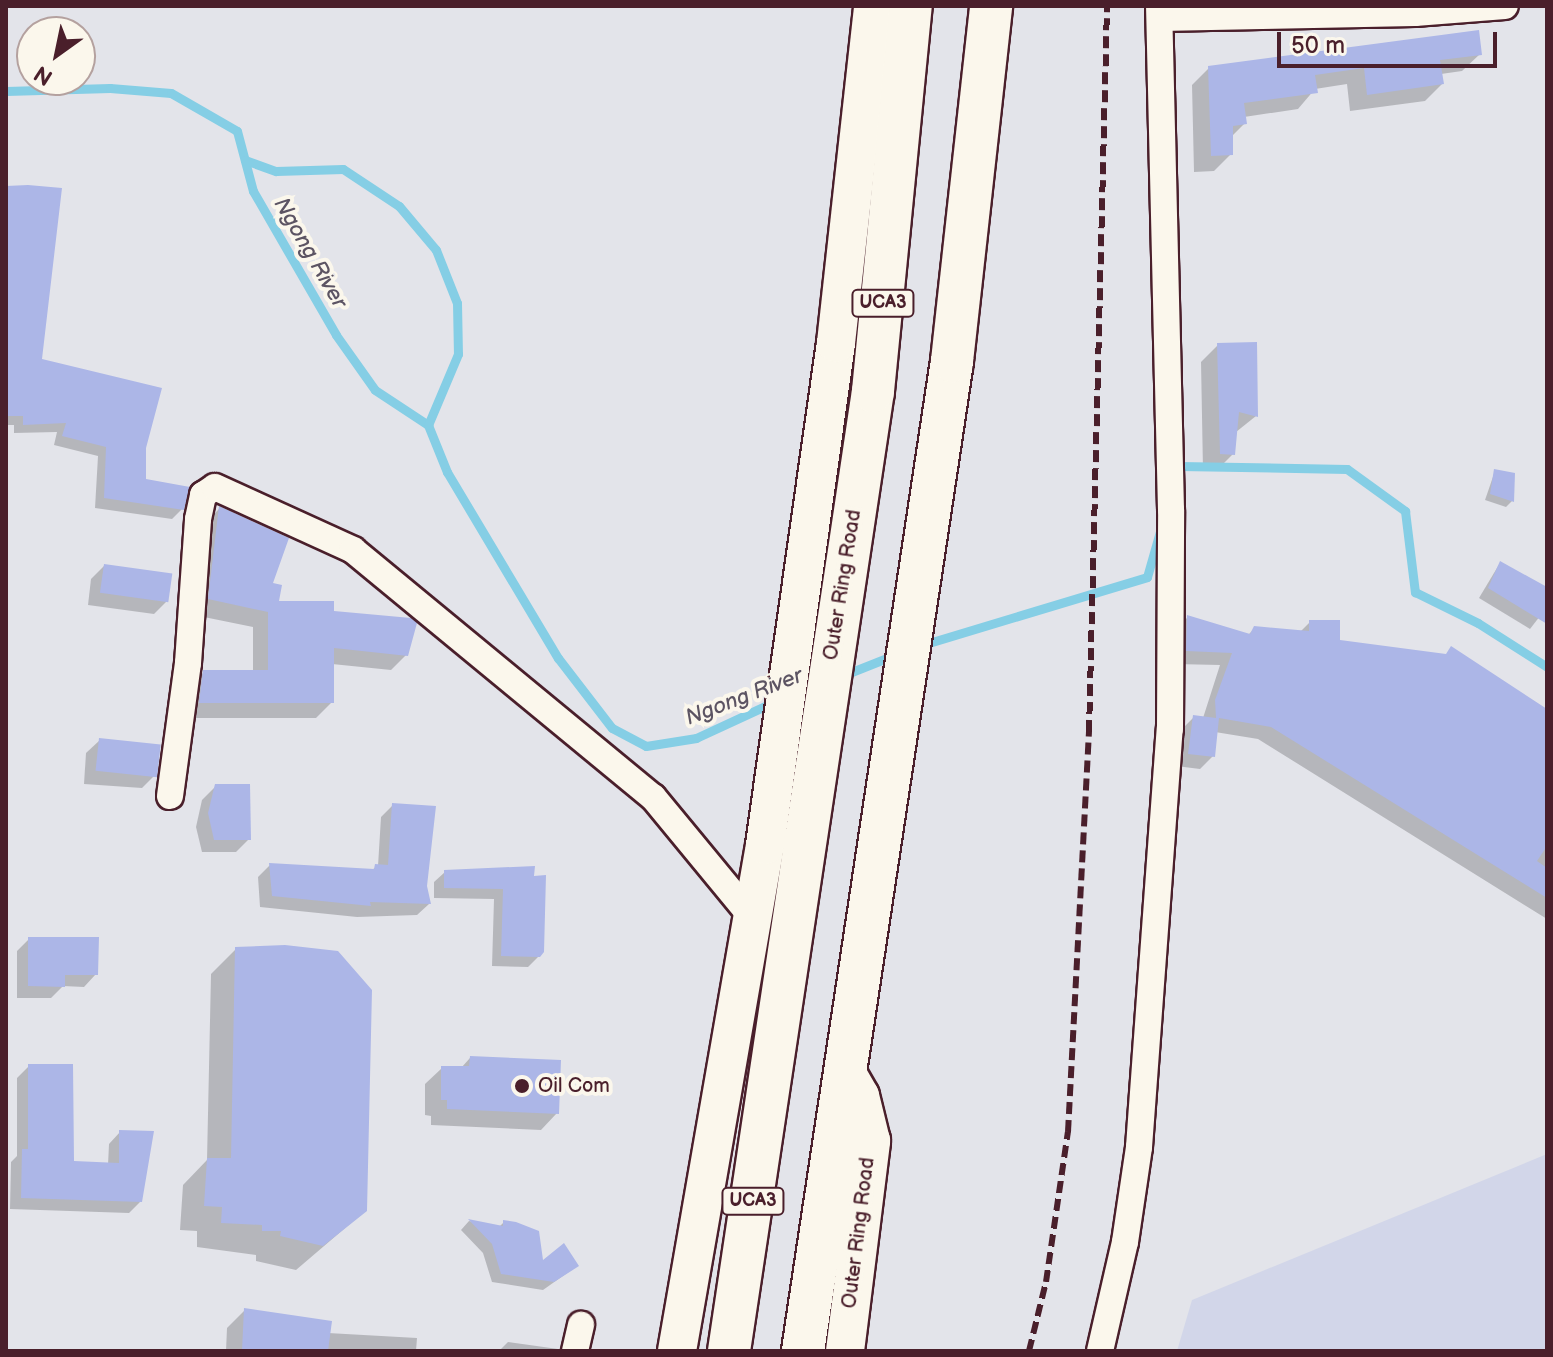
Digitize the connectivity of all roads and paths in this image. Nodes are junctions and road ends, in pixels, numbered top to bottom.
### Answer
1 (873, 6) edge
2 (911, 6) edge
3 (991, 6) edge
4 (1505, 6) edge
5 (1160, 12) edge
6 (887, 265) junction
7 (839, 315) junction
8 (170, 796) dead end
9 (784, 845) junction
10 (752, 917) junction
11 (846, 1072) junction
12 (581, 1325) dead end
13 (575, 1351) edge
14 (677, 1351) edge
15 (729, 1351) edge
16 (803, 1351) edge
17 (845, 1351) edge
18 (1100, 1351) edge

1 - 7 main road, UCA3
2 - 6 main road, Outer Ring Road / UCA3
3 - 11 main road, Outer Ring Road
4 - 5 street
5 - 18 street
6 - 7 main road
6 - 9 main road, Outer Ring Road / UCA3
7 - 9 main road, UCA3
8 - 10 street
9 - 10 main road, UCA3
9 - 15 main road, Outer Ring Road / UCA3
10 - 14 main road, UCA3
11 - 16 main road, Outer Ring Road
11 - 17 main road, Outer Ring Road
12 - 13 street

